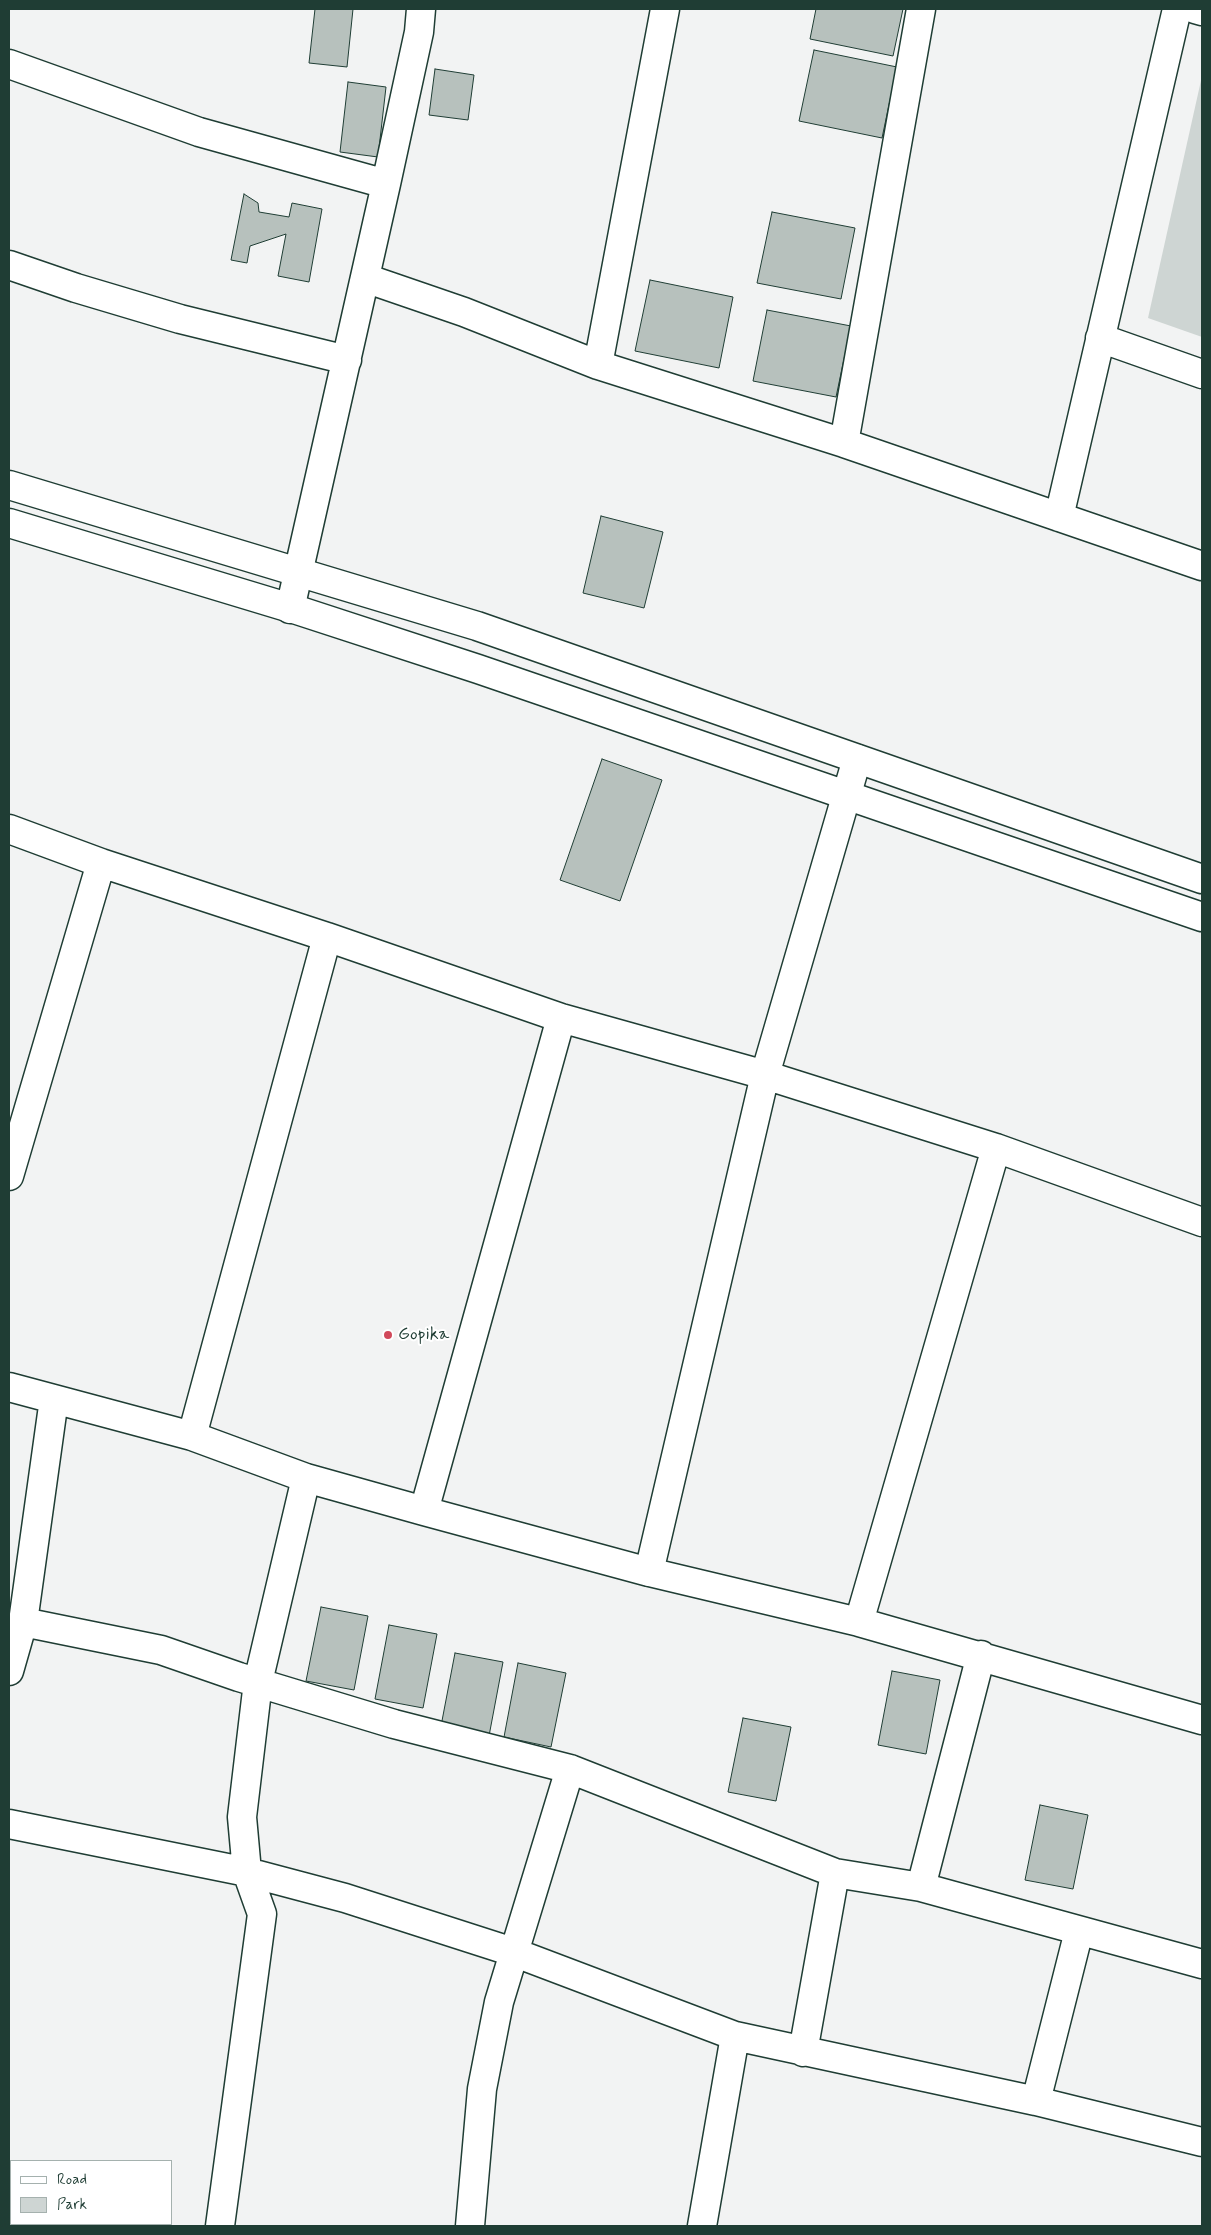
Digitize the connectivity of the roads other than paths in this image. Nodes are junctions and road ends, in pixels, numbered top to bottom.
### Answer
1 (421, 9) edge
2 (665, 9) edge
3 (922, 9) edge
4 (1177, 9) edge
5 (1195, 9) edge
6 (1202, 11) edge
7 (9, 64) edge
8 (386, 184) junction
9 (9, 265) edge
10 (365, 278) junction
11 (1100, 338) junction
12 (347, 360) junction
13 (598, 365) junction
14 (1202, 374) edge
15 (844, 443) junction
16 (9, 485) edge
17 (1059, 517) junction
18 (9, 523) edge
19 (1202, 566) edge
20 (299, 573) junction
21 (290, 608) junction
22 (857, 759) junction
23 (846, 794) junction
24 (9, 829) edge
25 (101, 863) junction
26 (1202, 879) edge
27 (1202, 917) edge
28 (327, 937) junction
29 (561, 1018) junction
30 (766, 1075) junction
31 (996, 1148) junction
32 (9, 1176) edge
33 (1202, 1222) edge
34 (9, 1387) edge
35 (54, 1399) junction
36 (192, 1436) junction
37 (306, 1478) junction
38 (424, 1511) junction
39 (649, 1572) junction
40 (22, 1622) junction
41 (859, 1622) junction
42 (981, 1656) junction
43 (9, 1671) edge
44 (258, 1682) junction
45 (1202, 1720) edge
46 (570, 1769) junction
47 (9, 1824) edge
48 (247, 1872) junction
49 (835, 1873) junction
50 (922, 1887) junction
51 (1079, 1931) junction
52 (513, 1952) junction
53 (1202, 1964) edge
54 (735, 2036) junction
55 (802, 2052) junction
56 (1036, 2101) junction
57 (1202, 2142) edge
58 (220, 2226) edge
59 (470, 2226) edge
60 (702, 2226) edge

1 - 8 street
2 - 13 street
3 - 15 street
4 - 11 street
5 - 6 street
7 - 8 street
8 - 10 street
9 - 12 street
10 - 12 street
10 - 13 street
11 - 14 street
11 - 17 street
12 - 20 street
13 - 15 street
15 - 17 street
16 - 20 street
17 - 19 street
18 - 21 street
20 - 21 street
20 - 22 street
21 - 23 street
22 - 23 street
22 - 26 street
23 - 27 street
23 - 30 street
24 - 25 street
25 - 28 street
25 - 32 street
28 - 29 street
28 - 36 street
29 - 30 street
29 - 38 street
30 - 31 street
30 - 39 street
31 - 33 street
31 - 41 street
34 - 35 street
35 - 36 street
35 - 40 street
36 - 37 street
37 - 38 street
37 - 44 street
38 - 39 street
39 - 41 street
40 - 43 street
40 - 44 street
41 - 42 street
42 - 45 street
42 - 50 street
44 - 46 street
44 - 48 street
46 - 49 street
46 - 52 street
47 - 48 street
48 - 52 street
48 - 58 street
49 - 50 street
49 - 55 street
50 - 51 street
51 - 53 street
51 - 56 street
52 - 54 street
52 - 59 street
54 - 55 street
54 - 60 street
55 - 56 street
56 - 57 street

